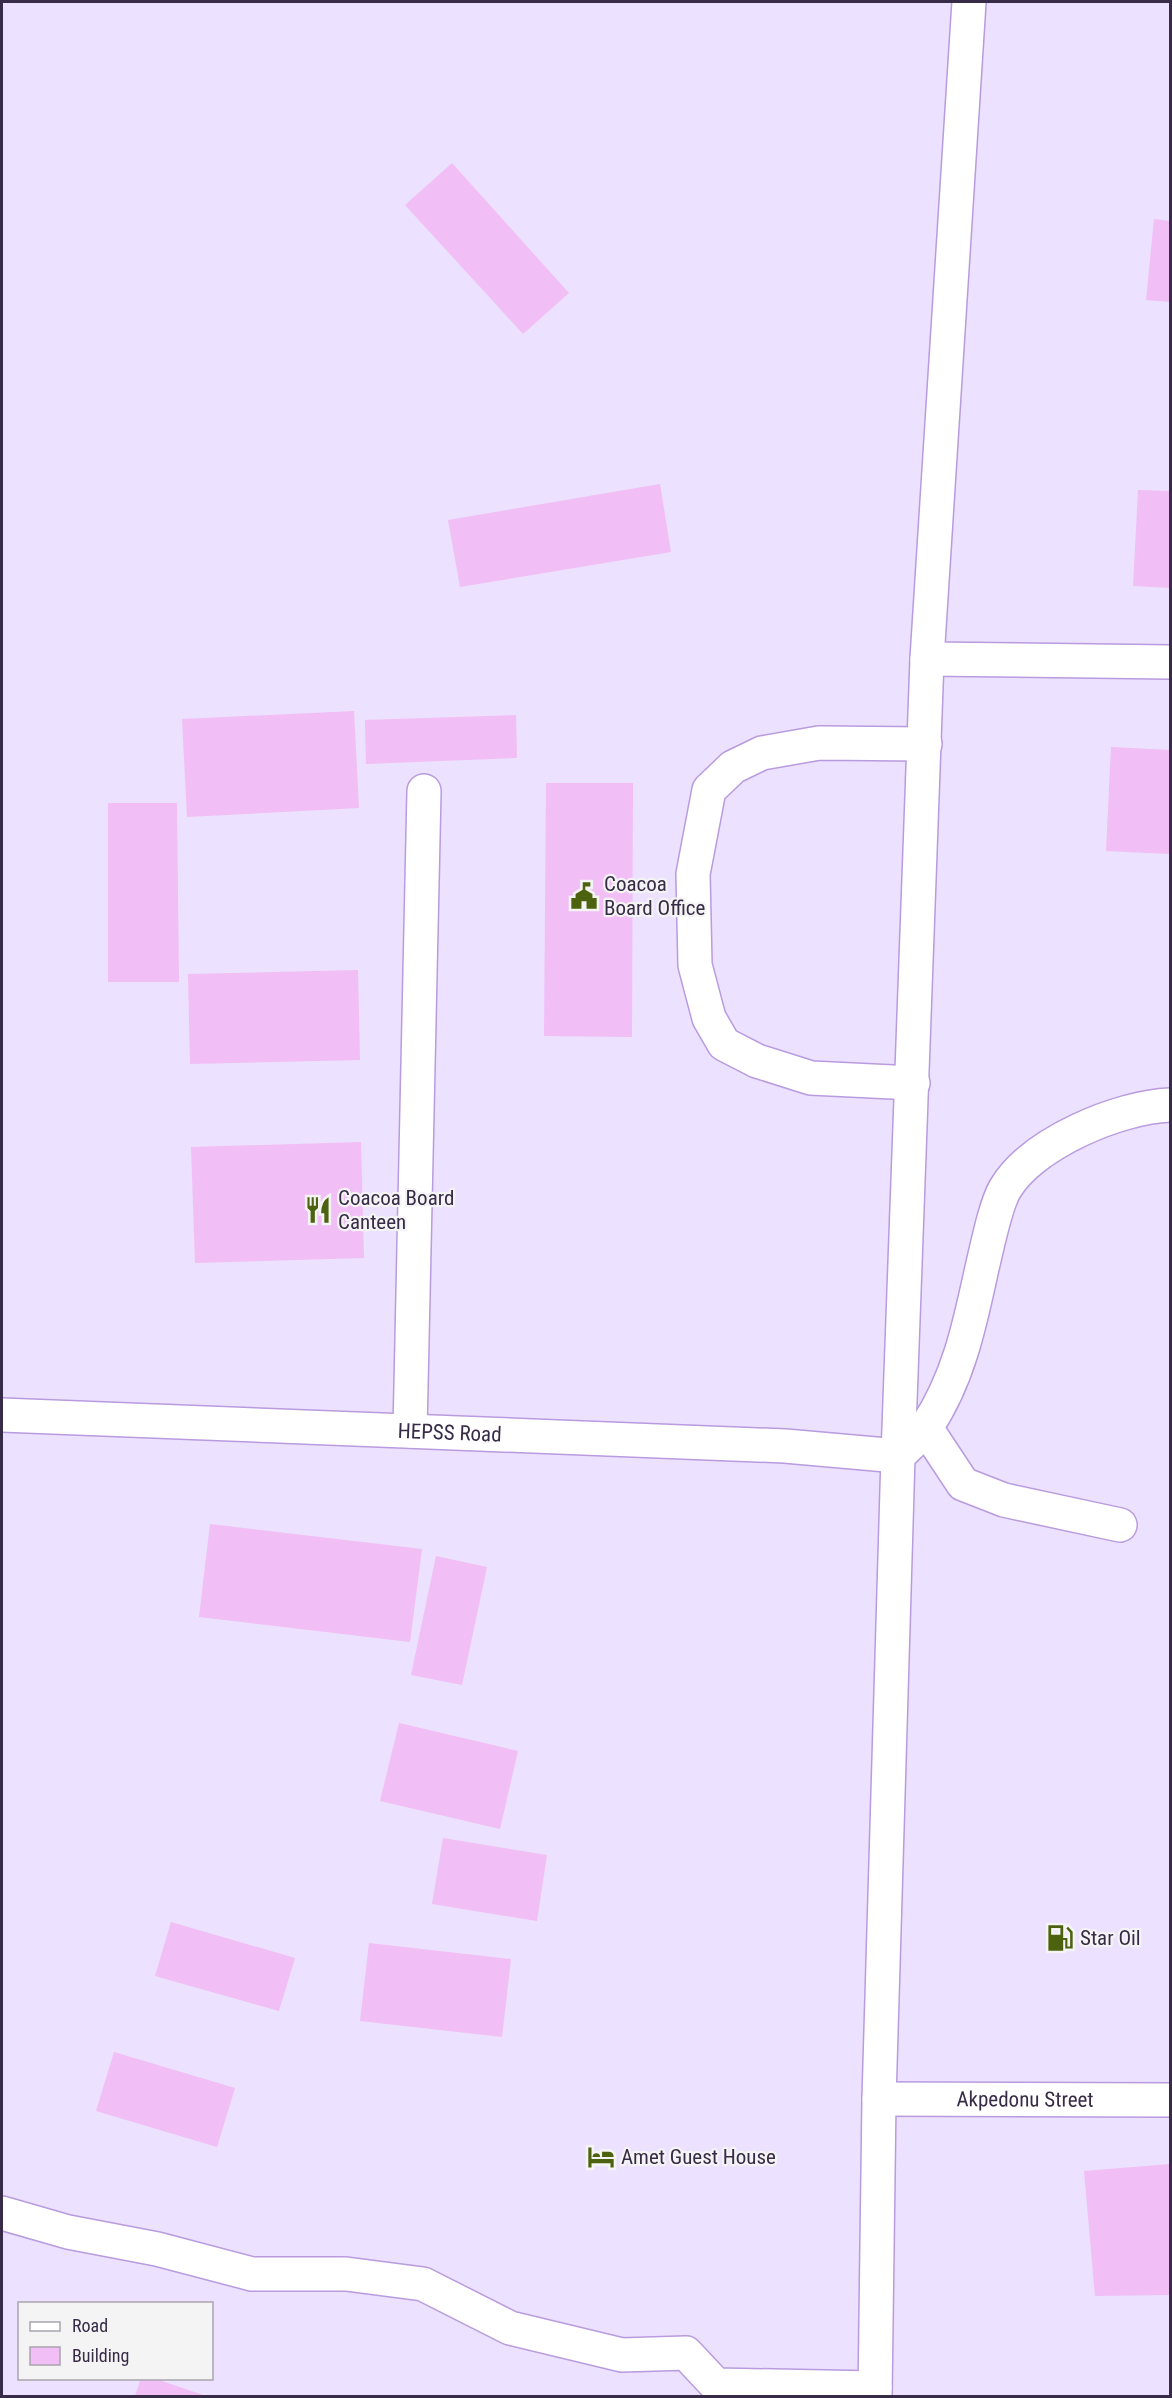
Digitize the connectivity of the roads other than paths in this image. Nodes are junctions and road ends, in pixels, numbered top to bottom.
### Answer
1 (969, 2) edge
2 (927, 659) junction
3 (1170, 662) edge
4 (925, 744) junction
5 (424, 791) dead end
6 (913, 1083) junction
7 (1170, 1105) edge
8 (2, 1415) edge
9 (926, 1428) junction
10 (410, 1431) junction
11 (898, 1456) junction
12 (1120, 1525) dead end
13 (879, 2099) junction
14 (1170, 2100) edge
15 (2, 2213) edge
16 (875, 2392) edge

1 - 2 main road
2 - 3 main road
2 - 4 main road
4 - 6 main road
4 - 6 main road
5 - 10 main road
6 - 11 main road
7 - 9 main road
8 - 10 main road, HEPSS Road
9 - 11 main road
9 - 12 main road
10 - 11 main road, HEPSS Road
11 - 13 main road
13 - 14 main road, Akpedonu Street
13 - 16 main road
15 - 16 main road

